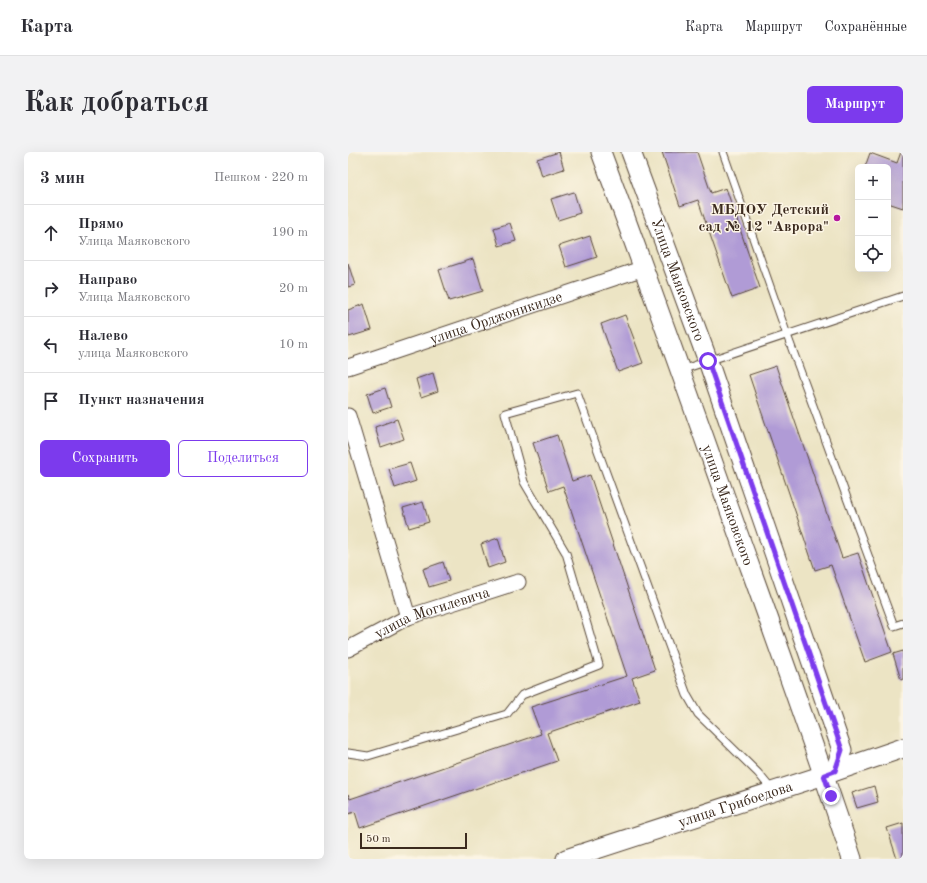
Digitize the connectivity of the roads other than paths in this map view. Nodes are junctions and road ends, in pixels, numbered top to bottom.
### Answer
1 (601, 152) edge
2 (631, 152) edge
3 (723, 152) edge
4 (644, 268) junction
5 (903, 296) edge
6 (787, 335) junction
7 (708, 361) junction
8 (348, 367) edge
9 (680, 370) junction
10 (348, 416) edge
11 (518, 582) dead end
12 (408, 617) junction
13 (903, 623) edge
14 (348, 649) edge
15 (903, 748) edge
16 (348, 753) edge
17 (829, 773) junction
18 (773, 792) junction
19 (566, 859) edge
20 (852, 859) edge

1 - 4 street, улица Маяковского
2 - 7 street, Улица Маяковского
3 - 6 lane
4 - 8 street, улица Орджоникидзе
4 - 9 street, улица Маяковского
5 - 6 lane
6 - 7 lane
6 - 13 lane
7 - 9 lane
7 - 17 street, Улица Маяковского
9 - 17 street, улица Маяковского
10 - 12 street
11 - 12 street, улица Могилевича
12 - 14 street, улица Могилевича
15 - 17 street, улица Грибоедова
16 - 18 lane
17 - 18 street, улица Грибоедова
17 - 20 street, улица Маяковского
18 - 19 street, улица Грибоедова

